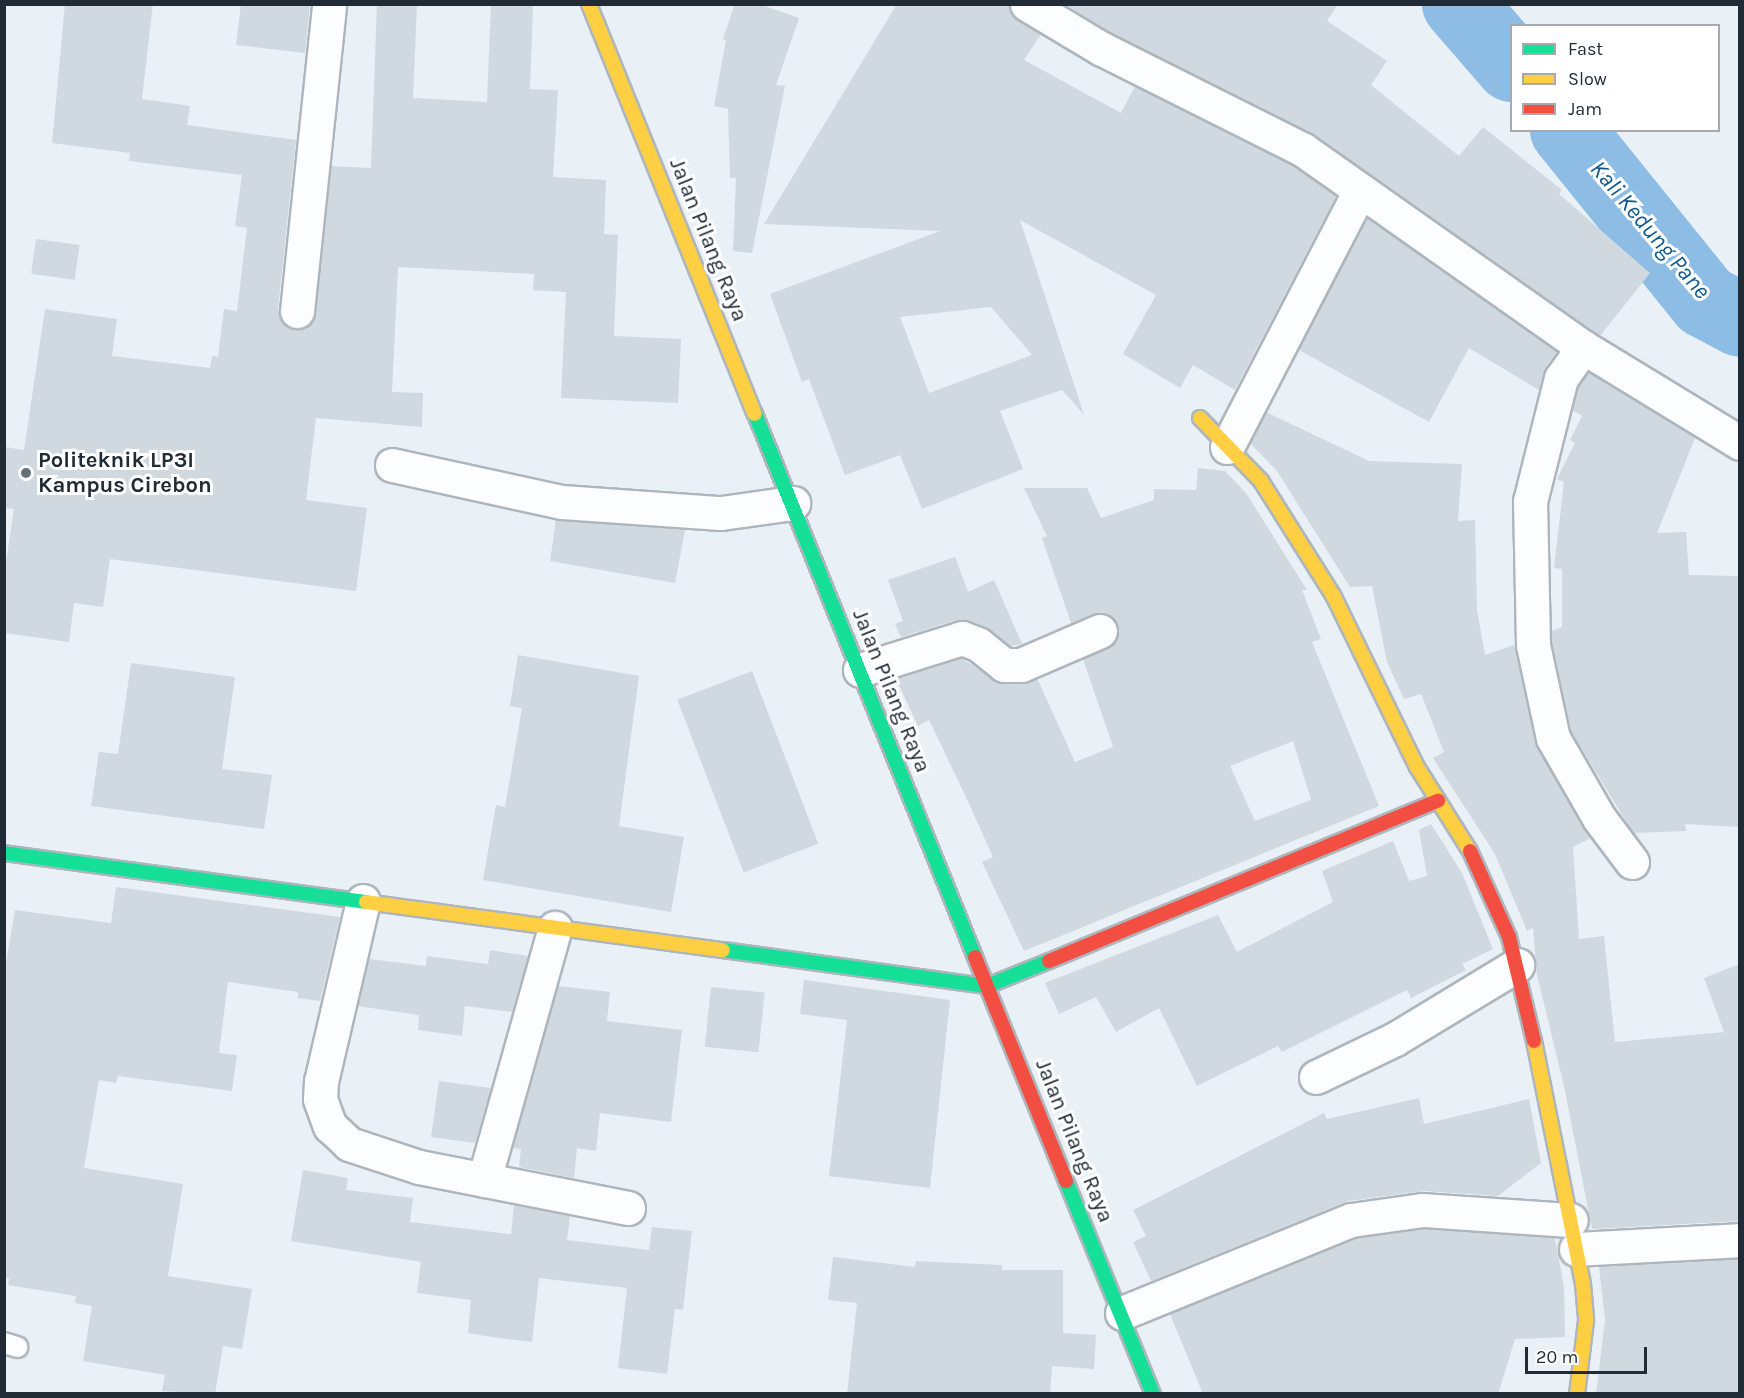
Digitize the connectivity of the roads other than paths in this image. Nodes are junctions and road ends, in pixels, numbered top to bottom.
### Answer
1 (329, 4) edge
2 (589, 4) edge
3 (1027, 4) edge
4 (1360, 190) junction
5 (297, 311) dead end
6 (1583, 347) junction
7 (1200, 418) dead end
8 (1740, 443) edge
9 (1227, 447) junction
10 (392, 465) dead end
11 (793, 503) junction
12 (1100, 631) dead end
13 (860, 670) junction
14 (1438, 801) junction
15 (4, 853) edge
16 (1632, 862) dead end
17 (363, 901) junction
18 (555, 928) junction
19 (1517, 965) junction
20 (987, 986) junction
21 (1316, 1077) dead end
22 (484, 1180) junction
23 (628, 1208) dead end
24 (1574, 1235) junction
25 (1740, 1240) edge
26 (1122, 1313) junction
27 (1153, 1394) edge
28 (1577, 1394) edge

1 - 5 street
2 - 11 main road, Jalan Pilang Raya
3 - 4 street
4 - 6 street
4 - 9 street
6 - 8 street
6 - 16 street
7 - 9 main road
9 - 14 main road
10 - 11 street
11 - 13 main road, Jalan Pilang Raya
12 - 13 street
13 - 20 main road, Jalan Pilang Raya
14 - 19 main road
14 - 20 main road
15 - 17 main road
17 - 18 main road
17 - 22 street
18 - 20 main road
18 - 22 street
19 - 21 street
19 - 24 main road
20 - 26 main road, Jalan Pilang Raya
22 - 23 street
24 - 25 street
24 - 26 street
24 - 28 main road
26 - 27 main road, Jalan Pilang Raya

